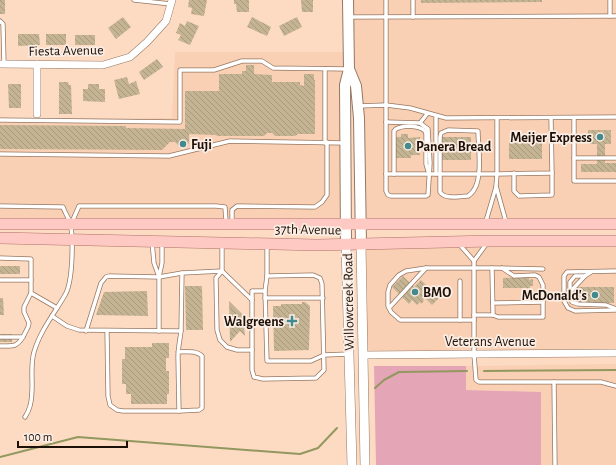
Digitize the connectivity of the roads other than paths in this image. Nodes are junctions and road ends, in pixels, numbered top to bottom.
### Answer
1 (134, 0) edge
2 (348, 0) edge
3 (386, 0) edge
4 (413, 0) edge
5 (610, 0) edge
6 (171, 2) edge
7 (610, 16) junction
8 (616, 16) edge
9 (348, 17) junction
10 (386, 17) junction
11 (413, 17) junction
12 (0, 21) edge
13 (2, 64) edge
14 (38, 64) junction
15 (325, 69) junction
16 (349, 69) junction
17 (386, 105) junction
18 (358, 106) junction
19 (37, 114) dead end
20 (427, 114) junction
21 (436, 116) junction
22 (551, 118) junction
23 (574, 118) junction
24 (616, 118) edge
25 (497, 119) junction
26 (0, 120) edge
27 (386, 122) junction
28 (420, 123) junction
29 (326, 142) junction
30 (345, 142) junction
31 (0, 154) edge
32 (574, 158) junction
33 (616, 158) edge
34 (514, 173) junction
35 (552, 173) junction
36 (386, 174) junction
37 (394, 174) junction
38 (429, 174) junction
39 (438, 174) junction
40 (479, 174) junction
41 (497, 174) junction
42 (616, 181) edge
43 (496, 186) junction
44 (0, 206) edge
45 (0, 224) edge
46 (71, 224) junction
47 (229, 224) junction
48 (346, 224) junction
49 (361, 224) junction
50 (485, 224) junction
51 (506, 224) junction
52 (616, 224) edge
53 (0, 238) edge
54 (72, 240) junction
55 (616, 240) edge
56 (157, 241) junction
57 (489, 241) junction
58 (222, 243) junction
59 (458, 243) junction
60 (267, 244) junction
61 (362, 244) junction
62 (346, 245) junction
63 (0, 258) edge
64 (474, 261) junction
65 (426, 268) junction
66 (474, 268) junction
67 (492, 268) junction
68 (502, 268) junction
69 (542, 269) dead end
70 (222, 271) junction
71 (616, 271) edge
72 (592, 272) junction
73 (182, 273) junction
74 (267, 276) junction
75 (585, 276) junction
76 (159, 277) junction
77 (0, 280) edge
78 (31, 280) junction
79 (460, 281) dead end
80 (265, 291) junction
81 (31, 293) junction
82 (570, 293) junction
83 (265, 298) junction
84 (323, 298) junction
85 (252, 300) junction
86 (543, 302) junction
87 (493, 303) junction
88 (56, 308) junction
89 (389, 308) junction
90 (616, 309) edge
91 (493, 315) junction
92 (52, 316) junction
93 (474, 318) junction
94 (460, 320) junction
95 (86, 331) junction
96 (107, 331) junction
97 (159, 331) junction
98 (181, 332) junction
99 (0, 337) edge
100 (23, 337) junction
101 (0, 346) edge
102 (252, 350) junction
103 (178, 352) junction
104 (350, 354) junction
105 (474, 354) junction
106 (616, 354) edge
107 (324, 355) junction
108 (363, 355) junction
109 (554, 382) junction
110 (616, 386) edge
111 (179, 412) junction
112 (25, 417) dead end
113 (352, 465) edge
114 (365, 465) edge
115 (555, 465) edge

1 - 6 lane
2 - 9 main road, Willowcreek Road
3 - 10 lane
4 - 11 lane
5 - 7 lane
6 - 14 street, Fiesta Avenue
7 - 8 lane
7 - 11 lane
9 - 10 lane
9 - 16 main road, Willowcreek Road
10 - 11 lane
10 - 17 lane
12 - 13 lane
13 - 14 street, Fiesta Avenue
14 - 19 street
15 - 16 lane
15 - 26 lane
15 - 29 lane
16 - 18 main road, Willowcreek Road
16 - 30 main road, Willowcreek Road
17 - 18 lane
17 - 20 lane
17 - 27 lane
18 - 49 main road, Willowcreek Road
20 - 21 lane
20 - 28 lane
21 - 25 lane
21 - 39 lane
22 - 23 lane
22 - 25 lane
22 - 35 lane
23 - 24 lane
23 - 32 lane
25 - 41 lane
27 - 28 lane
27 - 36 lane
28 - 38 lane
29 - 30 lane
29 - 31 lane
29 - 47 lane
30 - 48 main road, Willowcreek Road
32 - 33 lane
32 - 42 lane
34 - 35 lane
34 - 35 lane
34 - 41 lane
36 - 37 lane
36 - 38 lane
37 - 38 lane
37 - 38 lane
38 - 39 lane
39 - 40 lane
39 - 40 lane
39 - 40 lane
40 - 41 lane
41 - 43 lane
43 - 50 lane
43 - 51 lane
44 - 46 lane
45 - 46 main road, 37th Avenue
46 - 47 main road, 37th Avenue
46 - 47 lane
46 - 54 lane
47 - 48 main road, 37th Avenue
48 - 49 main road, 37th Avenue
48 - 62 main road, Willowcreek Road
49 - 50 main road, 37th Avenue
49 - 61 main road, Willowcreek Road
50 - 51 main road, 37th Avenue
51 - 52 main road, 37th Avenue
53 - 54 main road, 37th Avenue
54 - 56 main road, 37th Avenue
54 - 88 lane
55 - 57 main road, 37th Avenue
56 - 58 main road, 37th Avenue
56 - 76 lane
56 - 76 lane
57 - 59 main road, 37th Avenue
57 - 64 lane
58 - 60 main road, 37th Avenue
58 - 70 lane
59 - 61 main road, 37th Avenue
59 - 64 lane
60 - 62 main road, 37th Avenue
60 - 74 lane
61 - 62 main road, 37th Avenue
61 - 108 street, Willowcreek Road
62 - 104 street, Willowcreek Road
63 - 78 lane
64 - 66 lane
65 - 66 lane
65 - 89 lane
65 - 89 lane
66 - 67 lane
66 - 93 lane
67 - 68 lane
67 - 87 lane
68 - 69 lane
68 - 86 lane
70 - 73 lane
70 - 85 lane
70 - 102 lane
71 - 72 lane
72 - 75 lane
72 - 90 lane
73 - 76 lane
73 - 98 lane
74 - 80 lane
74 - 84 lane
75 - 82 lane
75 - 82 lane
76 - 95 lane
76 - 97 lane
77 - 78 lane
78 - 81 lane
79 - 94 lane
80 - 83 lane
80 - 85 lane
81 - 88 lane
81 - 100 lane
82 - 90 lane
83 - 84 lane
83 - 107 lane
84 - 107 lane
85 - 102 lane
86 - 87 lane
86 - 91 lane
87 - 91 lane
88 - 92 lane
89 - 94 lane
91 - 93 lane
92 - 95 lane
92 - 112 lane
93 - 94 lane
93 - 105 lane
95 - 96 lane
96 - 97 lane
96 - 111 lane
97 - 98 lane
98 - 103 lane
99 - 100 lane
100 - 101 lane
102 - 107 lane
103 - 111 lane
103 - 111 lane
104 - 107 lane
104 - 113 street, Willowcreek Road
105 - 106 street, Veterans Avenue
105 - 108 street, Veterans Avenue
105 - 109 lane
108 - 114 street, Willowcreek Road
109 - 110 lane
109 - 115 lane

